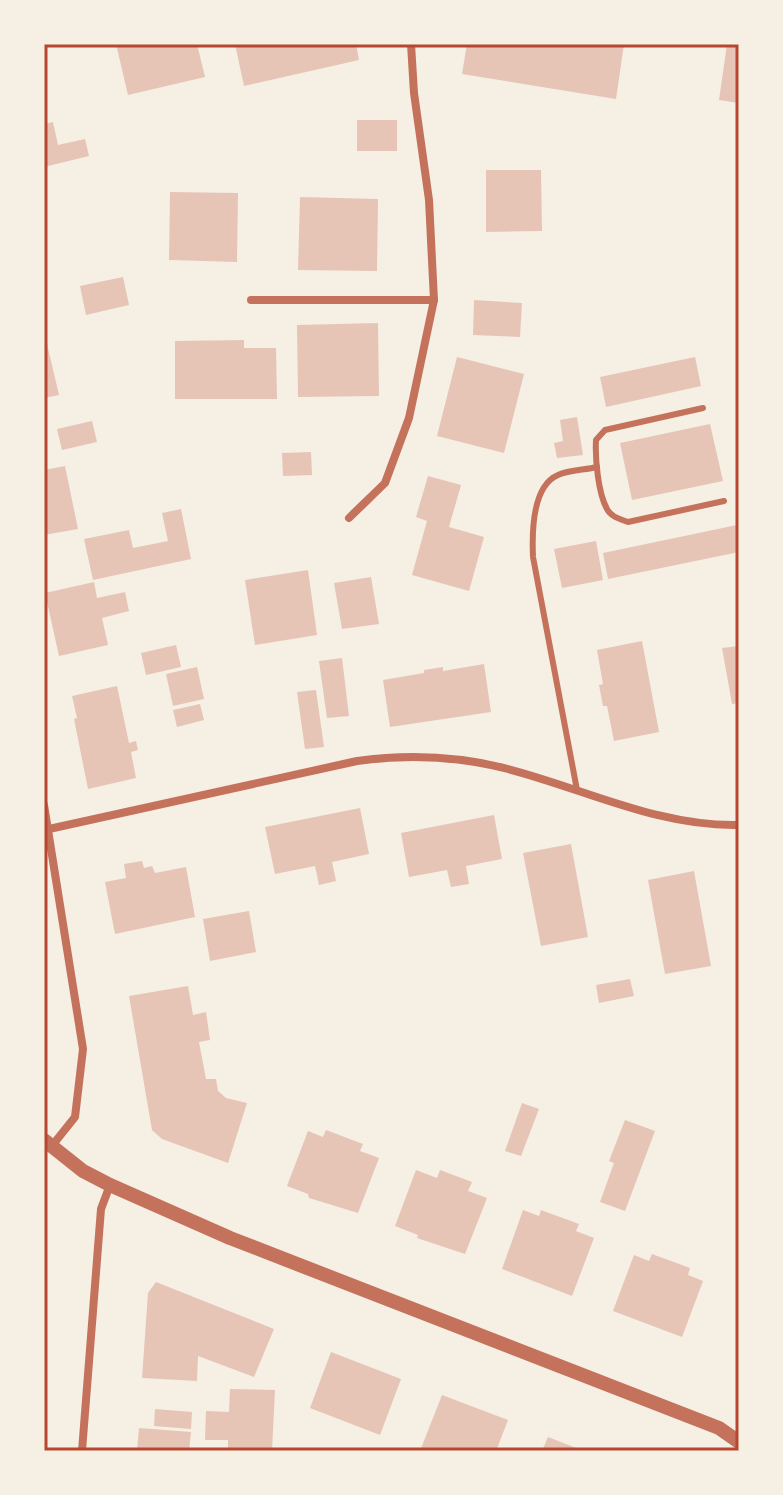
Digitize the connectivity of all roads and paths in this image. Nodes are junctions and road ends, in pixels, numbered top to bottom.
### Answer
1 (411, 44) edge
2 (251, 300) dead end
3 (434, 300) junction
4 (703, 408) dead end
5 (597, 467) junction
6 (724, 501) dead end
7 (349, 518) dead end
8 (577, 790) junction
9 (44, 805) edge
10 (739, 825) edge
11 (49, 829) junction
12 (48, 1144) edge
13 (110, 1185) junction
14 (739, 1442) edge
15 (82, 1451) edge

1 - 3 street
2 - 3 street
3 - 7 street
4 - 5 lane
5 - 6 lane
5 - 8 lane
8 - 10 street
8 - 11 street
9 - 11 street
11 - 12 street
12 - 13 street
13 - 14 street
13 - 15 street

